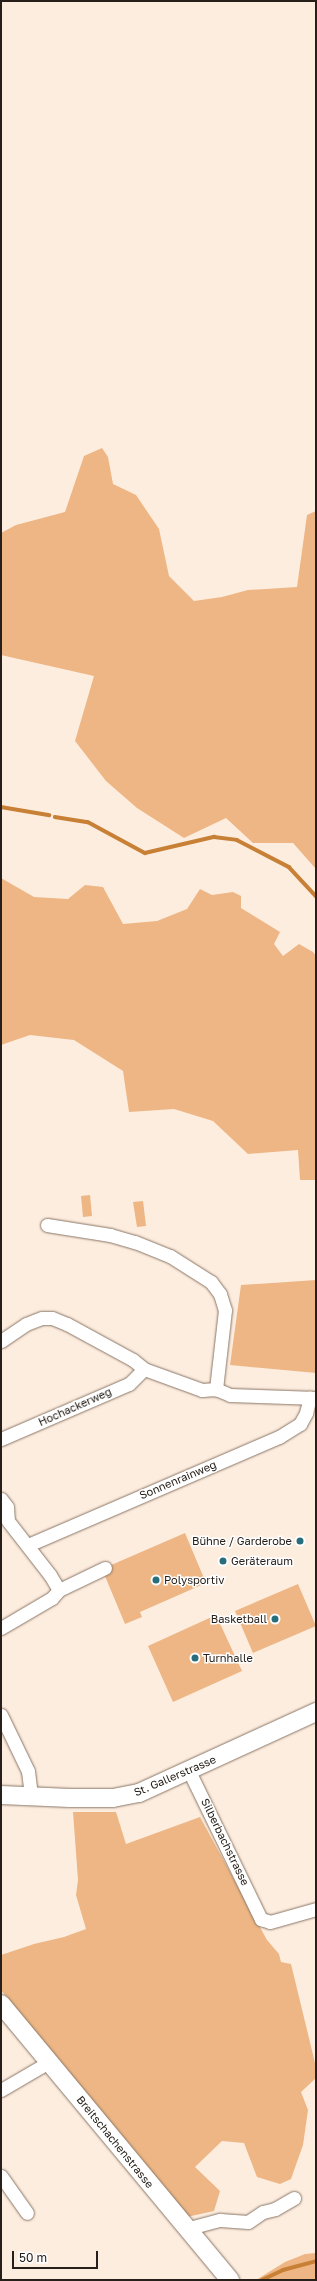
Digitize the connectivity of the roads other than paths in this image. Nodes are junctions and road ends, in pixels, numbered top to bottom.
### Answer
1 (47, 1225) dead end
2 (1, 1341) edge
3 (144, 1368) junction
4 (216, 1389) junction
5 (313, 1397) edge
6 (1, 1439) edge
7 (1, 1498) edge
8 (28, 1545) junction
9 (104, 1568) dead end
10 (59, 1590) junction
11 (1, 1628) edge
12 (316, 1712) edge
13 (1, 1715) edge
14 (189, 1771) junction
15 (1, 1795) edge
16 (31, 1797) junction
17 (316, 1909) edge
18 (1, 2004) edge
19 (49, 2062) junction
20 (1, 2090) edge
21 (1, 2176) edge
22 (294, 2198) dead end
23 (27, 2213) dead end
24 (188, 2231) junction
25 (230, 2280) edge

1 - 4 street
2 - 3 street
3 - 4 street
3 - 6 street, Hochackerweg
4 - 5 street
5 - 8 street, Sonnenrainweg
7 - 8 street
8 - 10 street
9 - 10 street
10 - 11 street
12 - 14 street, St. Gallerstrasse
13 - 16 street
14 - 16 street, St. Gallerstrasse
14 - 17 street, Silberbachstrasse
15 - 16 street, St. Gallerstrasse
18 - 19 street, Breitschachenstrasse
19 - 20 street
19 - 24 street, Breitschachenstrasse
21 - 23 street
22 - 24 street
24 - 25 street, Breitschachenstrasse

